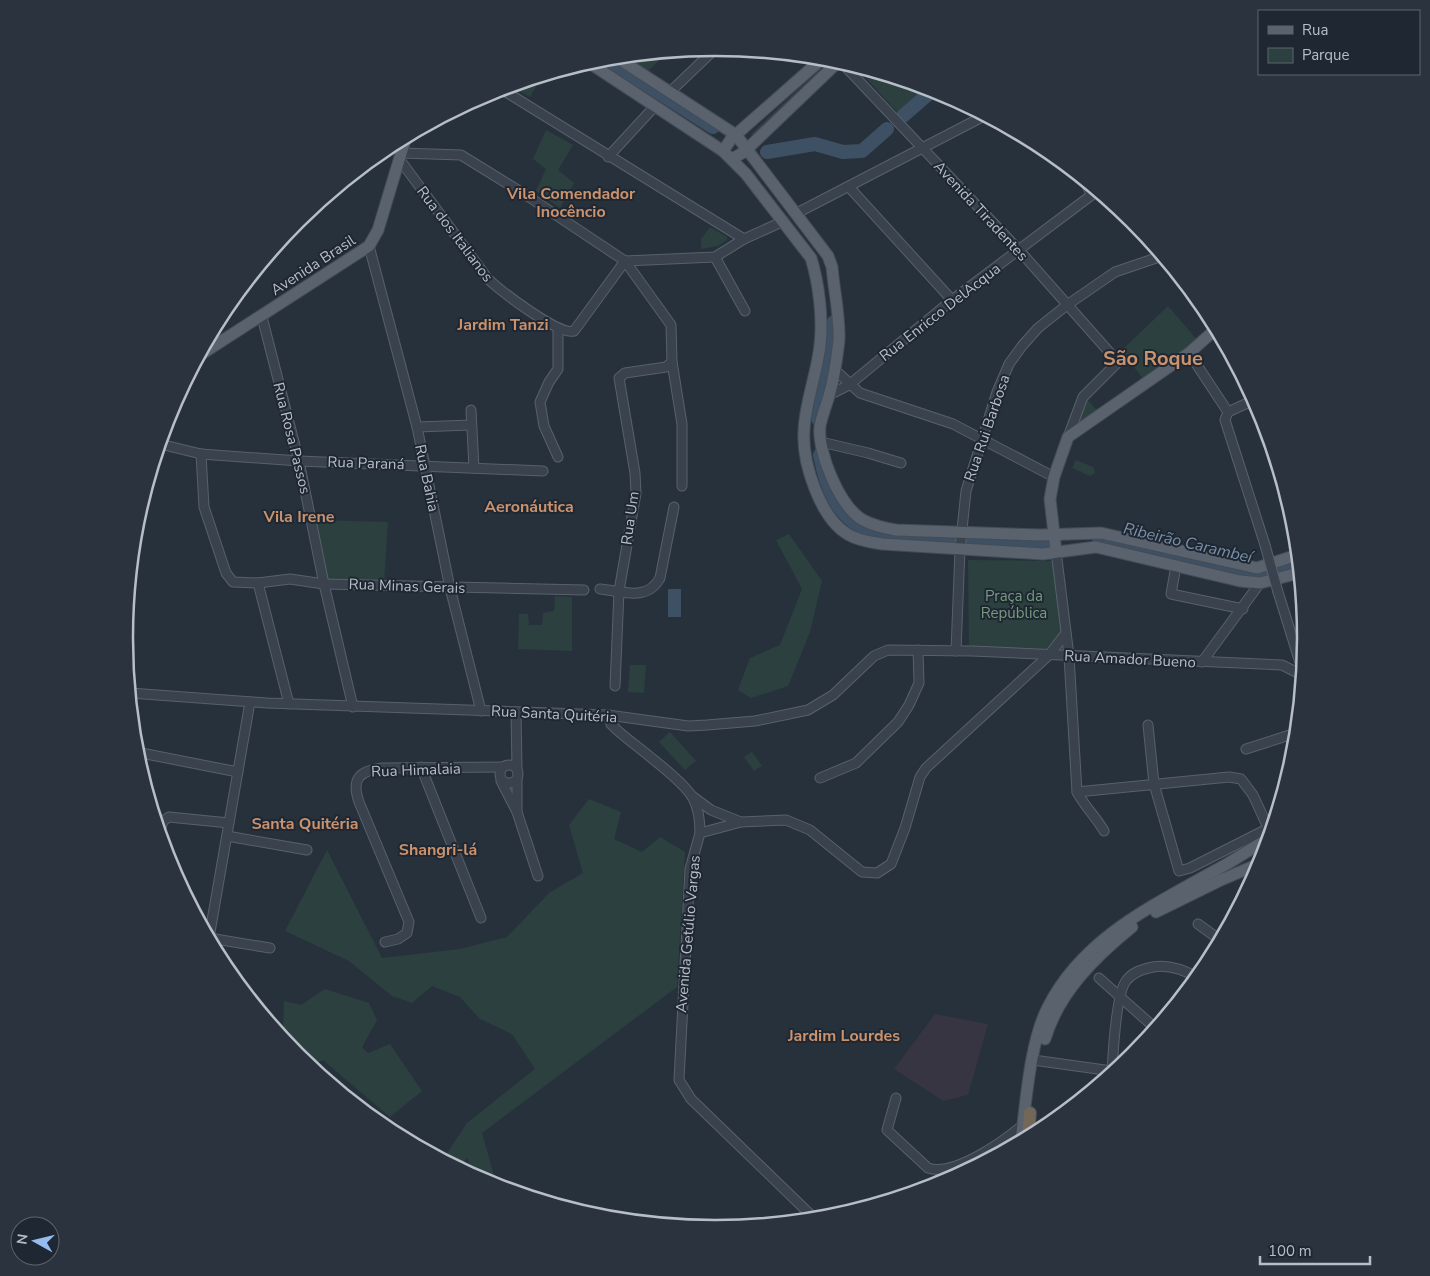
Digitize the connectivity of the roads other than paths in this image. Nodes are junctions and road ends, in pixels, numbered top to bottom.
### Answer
1 (707, 56) edge
2 (628, 63) edge
3 (816, 65) edge
4 (597, 68) edge
5 (833, 68) edge
6 (850, 72) edge
7 (670, 92) junction
8 (509, 94) edge
9 (655, 106) junction
10 (978, 119) edge
11 (721, 124) junction
12 (736, 135) junction
13 (709, 140) junction
14 (403, 147) edge
15 (747, 148) junction
16 (923, 149) junction
17 (723, 151) junction
18 (400, 157) junction
19 (608, 157) junction
20 (732, 159) junction
21 (759, 163) junction
22 (746, 174) junction
23 (849, 187) junction
24 (1092, 195) edge
25 (797, 213) junction
26 (784, 221) junction
27 (744, 239) junction
28 (369, 246) junction
29 (1019, 250) junction
30 (715, 257) junction
31 (1156, 258) edge
32 (625, 261) junction
33 (952, 300) junction
34 (1067, 305) junction
35 (745, 310) dead end
36 (262, 317) junction
37 (563, 331) junction
38 (1210, 333) edge
39 (209, 350) edge
40 (1189, 352) junction
41 (672, 362) junction
42 (834, 369) junction
43 (849, 385) junction
44 (830, 395) junction
45 (1247, 403) edge
46 (471, 410) dead end
47 (1228, 412) junction
48 (471, 425) junction
49 (417, 426) junction
50 (1068, 437) junction
51 (982, 440) junction
52 (821, 442) junction
53 (166, 445) edge
54 (201, 454) junction
55 (558, 457) dead end
56 (299, 461) junction
57 (901, 463) dead end
58 (424, 465) junction
59 (474, 468) junction
60 (543, 471) dead end
61 (1054, 477) junction
62 (682, 486) dead end
63 (674, 507) dead end
64 (961, 533) junction
65 (1055, 535) junction
66 (960, 549) junction
67 (1056, 551) junction
68 (1291, 557) edge
69 (1176, 566) junction
70 (1293, 575) edge
71 (258, 583) junction
72 (1260, 583) junction
73 (324, 584) junction
74 (450, 588) junction
75 (584, 590) dead end
76 (600, 590) dead end
77 (619, 591) junction
78 (1243, 609) junction
79 (1066, 633) junction
80 (918, 650) junction
81 (956, 651) junction
82 (1297, 653) edge
83 (1049, 655) junction
84 (1069, 656) junction
85 (1202, 662) junction
86 (1296, 672) edge
87 (615, 686) dead end
88 (136, 693) edge
89 (250, 702) junction
90 (289, 704) junction
91 (353, 706) junction
92 (481, 711) junction
93 (516, 712) junction
94 (608, 715) junction
95 (1148, 725) dead end
96 (1289, 735) edge
97 (1246, 748) dead end
98 (145, 754) edge
99 (421, 767) junction
100 (506, 771) junction
101 (238, 772) junction
102 (820, 778) dead end
103 (517, 780) junction
104 (1154, 784) junction
105 (1077, 792) junction
106 (690, 794) junction
107 (517, 812) junction
108 (163, 821) edge
109 (741, 822) junction
110 (229, 823) junction
111 (1266, 825) edge
112 (1104, 831) dead end
113 (700, 833) junction
114 (227, 836) junction
115 (1262, 836) edge
116 (1261, 838) edge
117 (308, 850) dead end
118 (1249, 868) edge
119 (538, 876) dead end
120 (481, 918) dead end
121 (1198, 924) dead end
122 (211, 928) edge
123 (1215, 936) edge
124 (217, 939) edge
125 (385, 942) dead end
126 (270, 948) dead end
127 (1191, 973) edge
128 (1099, 978) dead end
129 (1120, 995) junction
130 (1150, 1024) edge
131 (1037, 1061) junction
132 (1113, 1061) edge
133 (1103, 1071) edge
134 (896, 1098) dead end
135 (1030, 1113) joint
136 (1026, 1129) edge
137 (1026, 1129) edge
138 (974, 1159) edge
139 (808, 1212) edge

1 - 7 street
2 - 7 main road
3 - 12 main road
4 - 9 main road
5 - 15 main road
6 - 16 street, Avenida Tiradentes
7 - 11 main road
8 - 19 street
9 - 13 main road
9 - 19 street
10 - 16 street
11 - 12 main road
11 - 13 main road
12 - 15 main road
12 - 17 main road
13 - 17 main road
14 - 18 main road, Avenida Brasil
15 - 20 main road
15 - 21 main road
16 - 23 street
16 - 29 street, Avenida Tiradentes
17 - 20 main road
18 - 28 main road, Avenida Brasil
18 - 32 street
18 - 37 street, Rua dos Italianos
19 - 27 street
20 - 22 main road
21 - 22 main road
21 - 25 main road
22 - 26 main road
23 - 25 street
23 - 33 street
24 - 29 street, Rua Enricco DelAcqua
25 - 42 main road
26 - 27 street
26 - 66 main road
27 - 30 street
28 - 36 main road, Avenida Brasil
28 - 49 street, Rua Bahia
29 - 33 street, Rua Enricco DelAcqua
29 - 34 street, Avenida Tiradentes
30 - 32 street
30 - 35 street
31 - 34 street, Rua Rui Barbosa
32 - 37 street
32 - 41 street
33 - 43 street, Rua Enricco DelAcqua
34 - 50 street, Avenida Tiradentes
34 - 51 street, Rua Rui Barbosa
36 - 39 main road, Avenida Brasil
36 - 56 street, Rua Rosa Passos
37 - 55 street
38 - 40 main road
40 - 47 street
40 - 50 main road
41 - 62 street
41 - 77 street, Rua Um
42 - 43 street
42 - 44 main road
43 - 44 street, Rua Enricco DelAcqua
43 - 51 street
44 - 52 main road
45 - 47 street
46 - 48 street
47 - 82 street, bridge
48 - 49 street
48 - 59 street
49 - 58 street, Rua Bahia
50 - 61 main road
51 - 61 street
51 - 64 street, Rua Rui Barbosa
52 - 57 street
52 - 64 main road
53 - 54 street, Rua Paraná
54 - 56 street, Rua Paraná
54 - 71 street, Rua Minas Gerais
56 - 58 street, Rua Paraná
56 - 73 street, Rua Rosa Passos
58 - 59 street, Rua Paraná
58 - 74 street, Rua Bahia
59 - 60 street, Rua Paraná
61 - 65 main road
63 - 77 street
64 - 65 main road
64 - 66 street, Rua Rui Barbosa
65 - 67 main road
65 - 68 main road
66 - 67 main road
66 - 81 street
67 - 69 main road
67 - 79 street
69 - 72 main road
69 - 78 street
70 - 72 main road
71 - 73 street, Rua Minas Gerais
71 - 90 street
72 - 78 street
73 - 74 street, Rua Minas Gerais
73 - 91 street, Rua Rosa Passos
74 - 75 street, Rua Minas Gerais
74 - 92 street, Rua Bahia
76 - 77 street
77 - 87 street, Rua Um
78 - 85 street
79 - 83 street
79 - 84 street
80 - 81 street, Rua Santa Quitéria
80 - 94 street, Rua Santa Quitéria
80 - 102 street
81 - 83 street, Rua Amador Bueno
83 - 84 street, Rua Amador Bueno
83 - 109 street
84 - 85 street, Rua Amador Bueno
84 - 105 street
85 - 86 street, Rua Amador Bueno
88 - 89 street, Rua Santa Quitéria
89 - 90 street, Rua Santa Quitéria
89 - 101 street
90 - 91 street, Rua Santa Quitéria
91 - 92 street, Rua Santa Quitéria
92 - 93 street, Rua Santa Quitéria
93 - 94 street, Rua Santa Quitéria
93 - 100 street
94 - 106 street
95 - 104 street
96 - 97 street
98 - 101 street
99 - 100 street, Rua Himalaia
99 - 120 street
99 - 125 street, Rua Himalaia
100 - 103 street
100 - 103 street
100 - 107 street
101 - 110 street
103 - 107 street
104 - 105 street
104 - 111 street
104 - 115 street
105 - 112 street
106 - 109 street
106 - 113 street
107 - 119 street
108 - 110 street
109 - 113 street
110 - 114 street
113 - 139 street, Avenida Getúlio Vargas
114 - 117 street
114 - 122 street
116 - 131 main road
118 - 131 main road
121 - 123 street
124 - 126 street
127 - 129 street
128 - 129 street
129 - 130 street
129 - 132 street
131 - 133 street
131 - 135 main road
131 - 136 main road
134 - 138 street
135 - 137 highway

